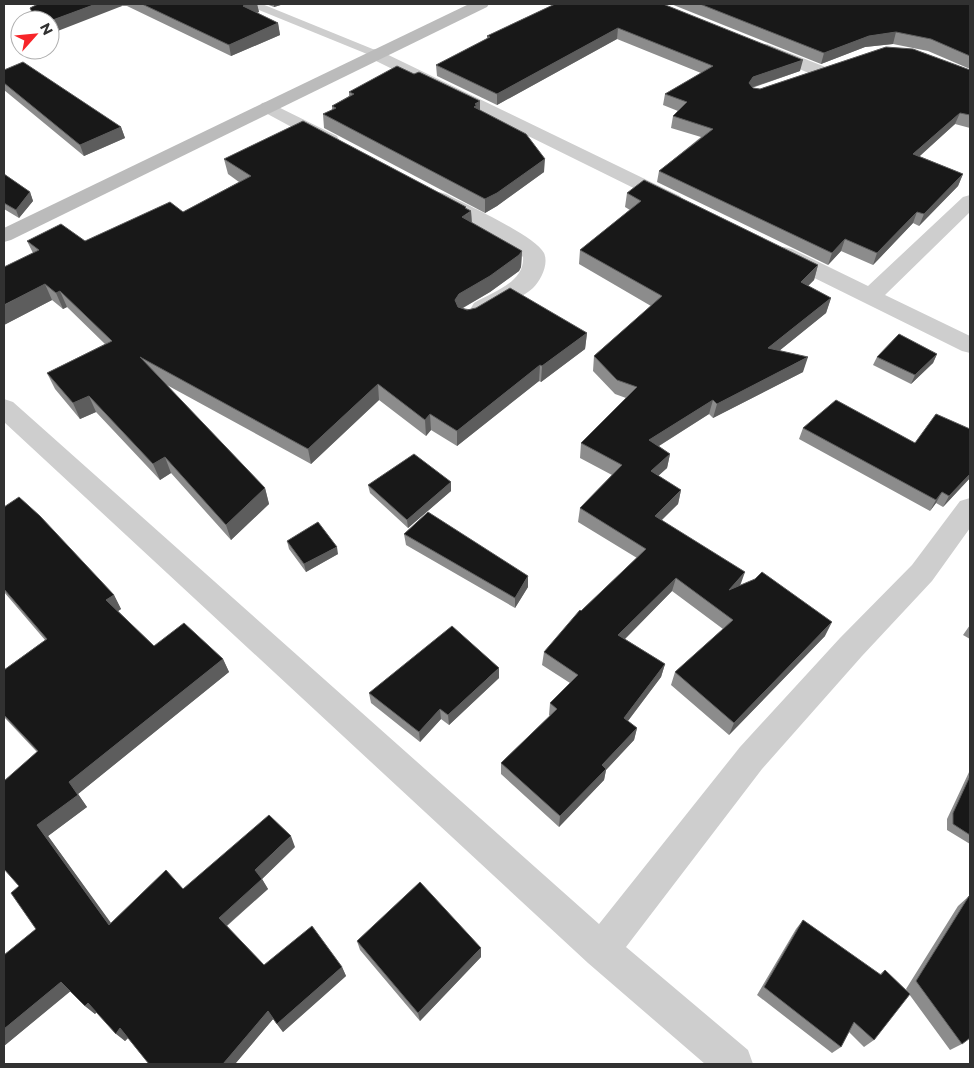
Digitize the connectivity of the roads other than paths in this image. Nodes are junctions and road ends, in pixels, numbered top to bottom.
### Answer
1 (253, 4) edge
2 (481, 4) edge
3 (749, 41) edge
4 (376, 54) junction
5 (838, 66) edge
6 (822, 72) junction
7 (794, 81) edge
8 (268, 107) junction
9 (345, 148) edge
10 (422, 189) edge
11 (970, 201) edge
12 (694, 210) edge
13 (4, 236) edge
14 (765, 244) edge
15 (871, 296) junction
16 (468, 317) edge
17 (970, 345) edge
18 (4, 408) edge
19 (970, 508) edge
20 (601, 950) junction
21 (734, 1064) edge

1 - 4 lane
2 - 4 main road
3 - 6 street
4 - 8 main road
4 - 12 street
5 - 6 street
6 - 7 street
8 - 9 street
8 - 13 main road
10 - 16 street
11 - 15 street
14 - 15 street
15 - 17 street
18 - 20 street
19 - 20 street
20 - 21 street

